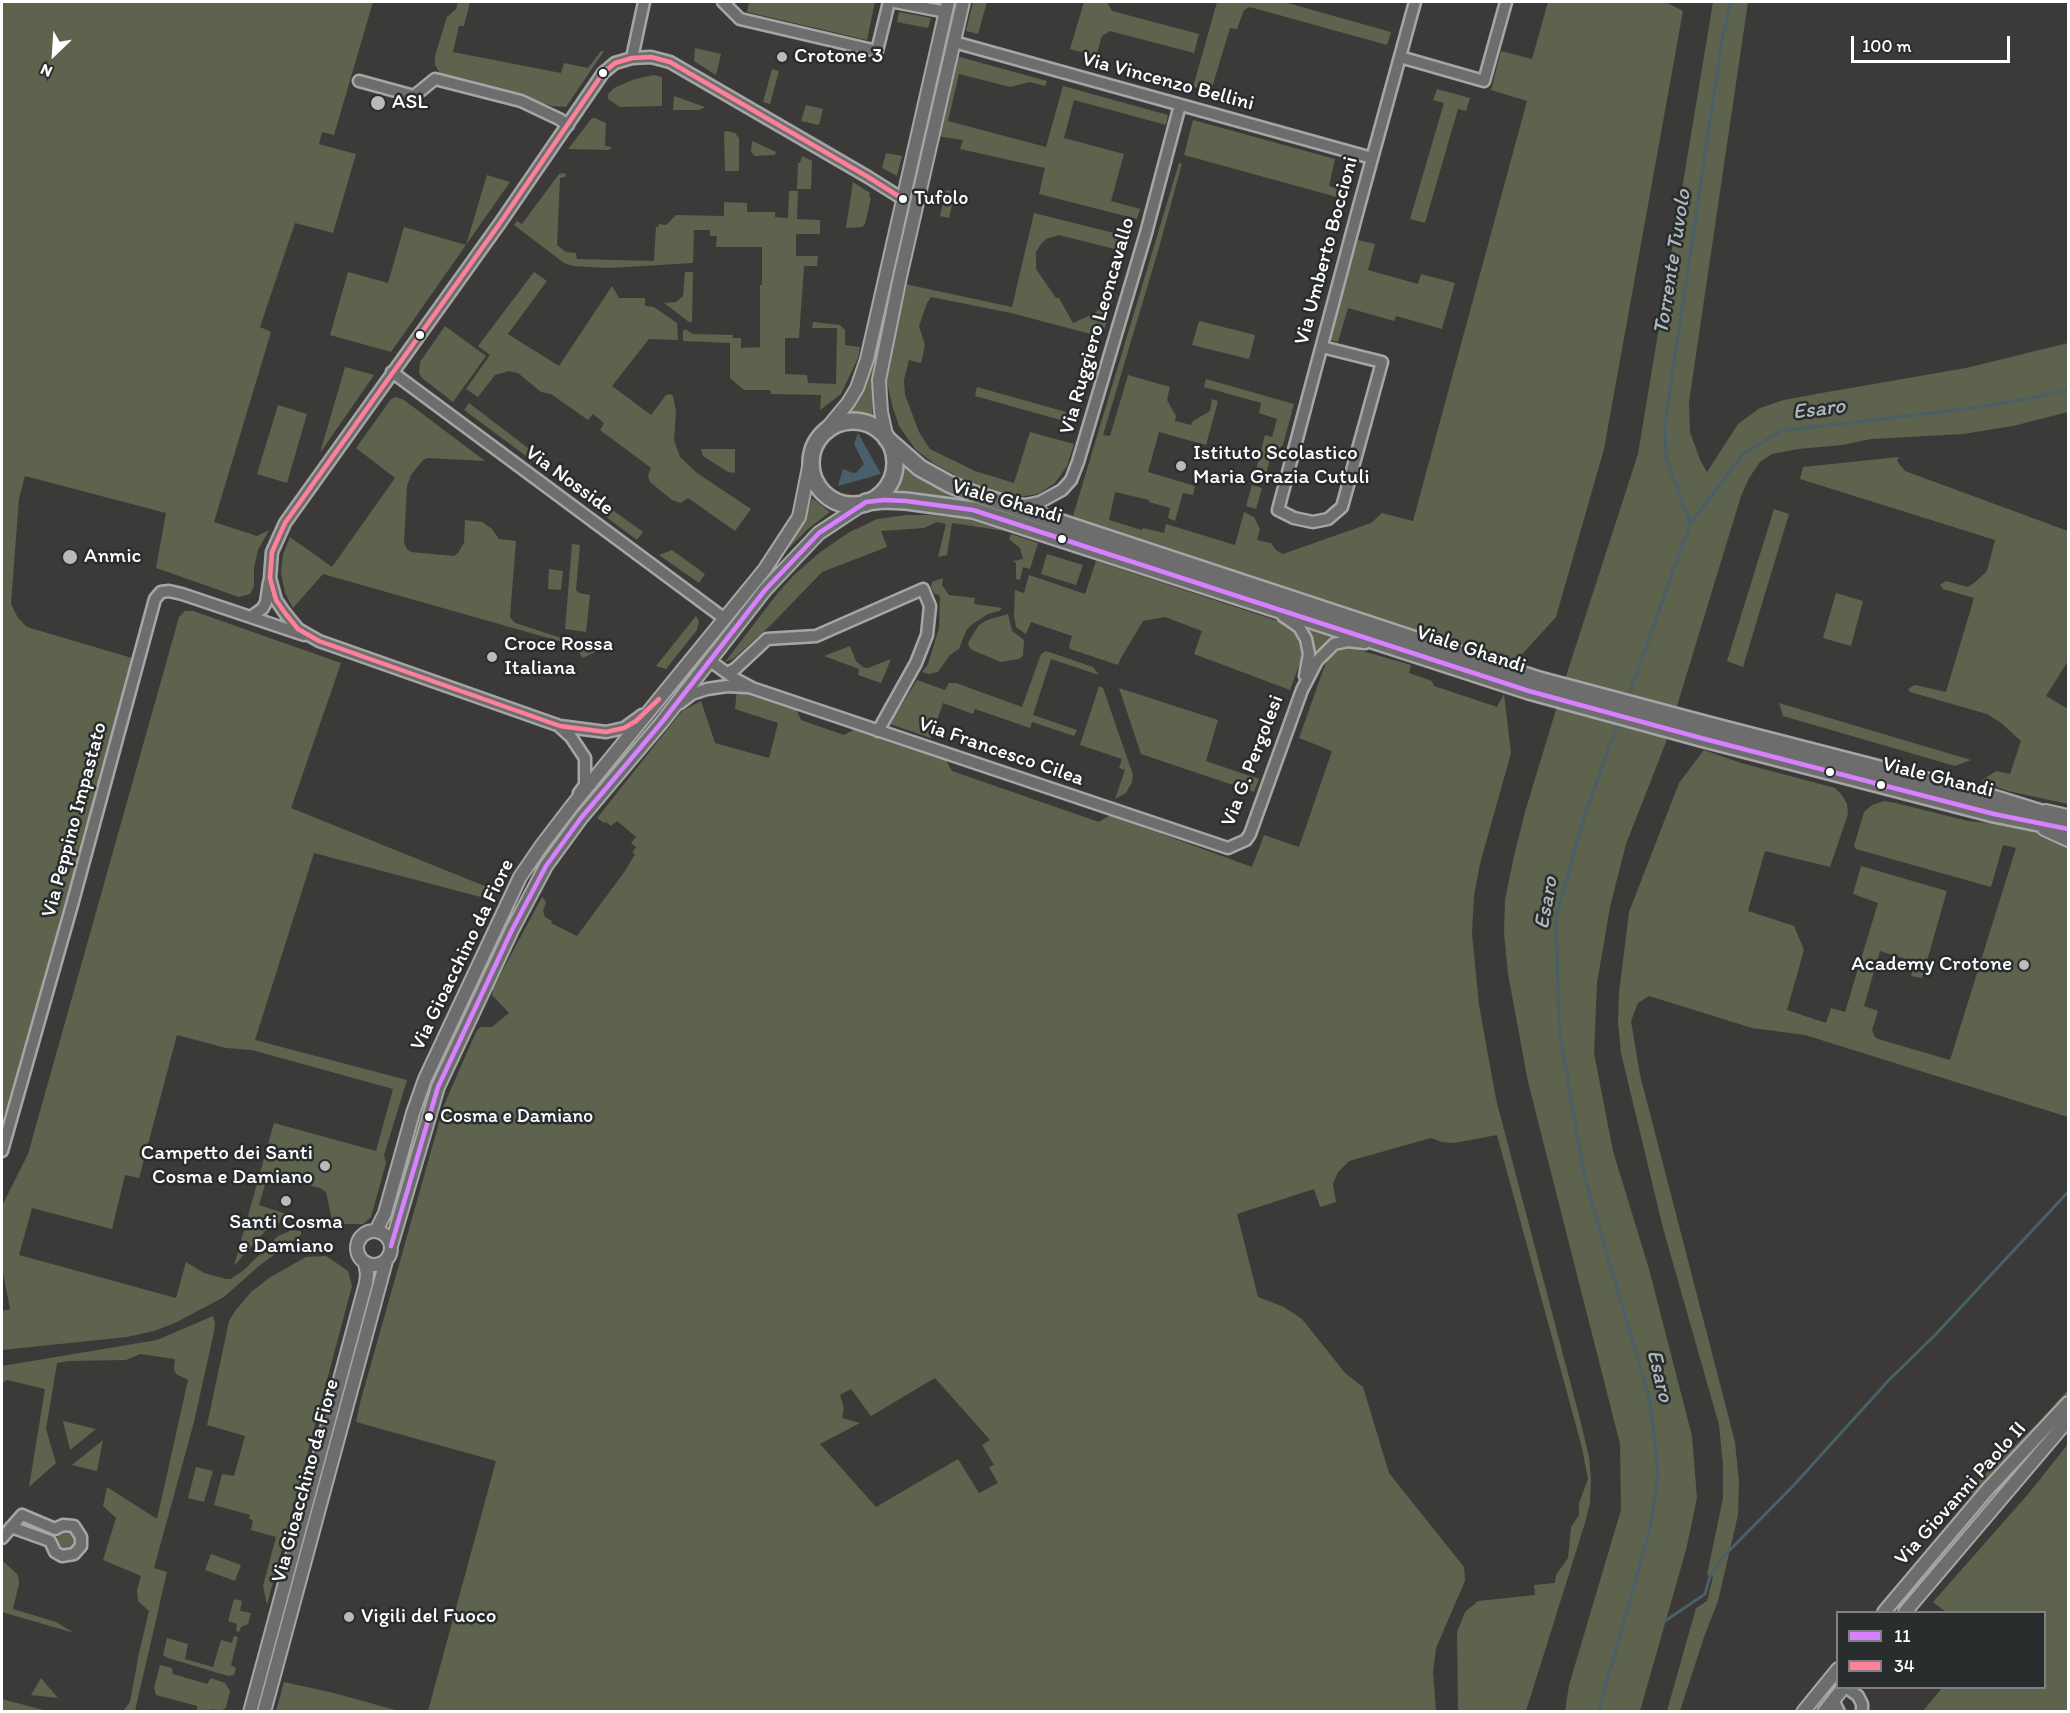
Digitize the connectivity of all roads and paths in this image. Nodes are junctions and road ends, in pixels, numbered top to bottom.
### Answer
1 (644, 2) edge
2 (723, 2) edge
3 (889, 2) edge
4 (895, 2) edge
5 (963, 2) edge
6 (1415, 2) edge
7 (1506, 2) edge
8 (947, 7) edge
9 (954, 42) junction
10 (1400, 57) junction
11 (632, 58) junction
12 (359, 81) dead end
13 (1180, 105) junction
14 (568, 125) junction
15 (1372, 158) junction
16 (903, 199) junction
17 (1322, 346) junction
18 (392, 372) junction
19 (818, 439) junction
20 (887, 439) junction
21 (811, 457) junction
22 (866, 502) junction
23 (999, 503) junction
24 (270, 578) junction
25 (1250, 601) junction
26 (251, 617) junction
27 (725, 619) junction
28 (319, 641) junction
29 (1399, 642) junction
30 (709, 660) junction
31 (727, 673) junction
32 (752, 688) junction
33 (1302, 690) junction
34 (659, 699) junction
35 (672, 708) junction
36 (560, 726) junction
37 (878, 731) junction
38 (1995, 806) junction
39 (571, 807) junction
40 (2068, 816) edge
41 (2068, 822) edge
42 (2068, 829) edge
43 (2068, 840) edge
44 (1238, 844) joint
45 (2, 1151) edge
46 (376, 1231) junction
47 (391, 1246) junction
48 (386, 1261) junction
49 (364, 1263) junction
50 (2068, 1403) edge
51 (2068, 1420) edge
52 (11, 1527) junction
53 (2, 1538) edge
54 (1885, 1611) edge
55 (1906, 1611) edge
56 (1836, 1671) edge
57 (1828, 1681) junction
58 (1836, 1688) edge
59 (1841, 1692) edge
60 (250, 1712) edge
61 (264, 1712) edge
62 (1803, 1712) edge
63 (1824, 1712) edge
64 (1839, 1712) edge
65 (1863, 1712) edge

1 - 11 street
2 - 3 street
4 - 8 street
5 - 9 street
6 - 10 street, Via Umberto Boccioni
7 - 10 street
8 - 16 street
9 - 13 street, Via Vincenzo Bellini
9 - 20 street
10 - 15 street, Via Umberto Boccioni
11 - 14 street
11 - 16 street
12 - 14 street
13 - 15 street, Via Vincenzo Bellini
13 - 23 street, Via Ruggiero Leoncavallo
14 - 18 street
15 - 17 street, Via Umberto Boccioni
16 - 19 street
17 - 17 street, Via Umberto Boccioni
18 - 24 street
18 - 27 street, Via Nosside
19 - 20 main road
19 - 21 main road
20 - 22 main road
20 - 23 main road, Viale Ghandi
21 - 22 main road
21 - 27 street, Via Gioacchino da Fiore
22 - 25 main road, Viale Ghandi
22 - 30 street, Via Gioacchino da Fiore
23 - 29 main road, Viale Ghandi
24 - 26 street
24 - 28 street
25 - 29 main road, Viale Ghandi
25 - 33 street
26 - 28 street, Via Peppino Impastato
26 - 45 street, Via Peppino Impastato
27 - 34 street, Via Gioacchino da Fiore
28 - 36 street
29 - 33 street
29 - 38 main road, Viale Ghandi
30 - 31 street
30 - 35 street, Via Gioacchino da Fiore
31 - 32 street
31 - 37 street
32 - 35 street
32 - 37 street, Via Francesco Cilea
33 - 44 street, Via G. Pergolesi
34 - 36 street
34 - 39 street, Via Gioacchino da Fiore
35 - 47 street, Via Gioacchino da Fiore
36 - 39 street
37 - 44 street, Via Francesco Cilea
38 - 40 street
38 - 41 main road, Viale Ghandi
38 - 42 main road, Viale Ghandi
38 - 43 street
39 - 46 street, Via Gioacchino da Fiore
46 - 47 street
46 - 49 street
47 - 48 street
48 - 49 street
48 - 61 street, Via Gioacchino da Fiore
49 - 60 street, Via Gioacchino da Fiore
50 - 54 street, Via Giovanni Paolo II
51 - 55 street, Via Giovanni Paolo II
52 - 52 street
52 - 53 street
56 - 57 street
57 - 58 street
57 - 62 street
59 - 63 street
59 - 64 street
59 - 65 street

